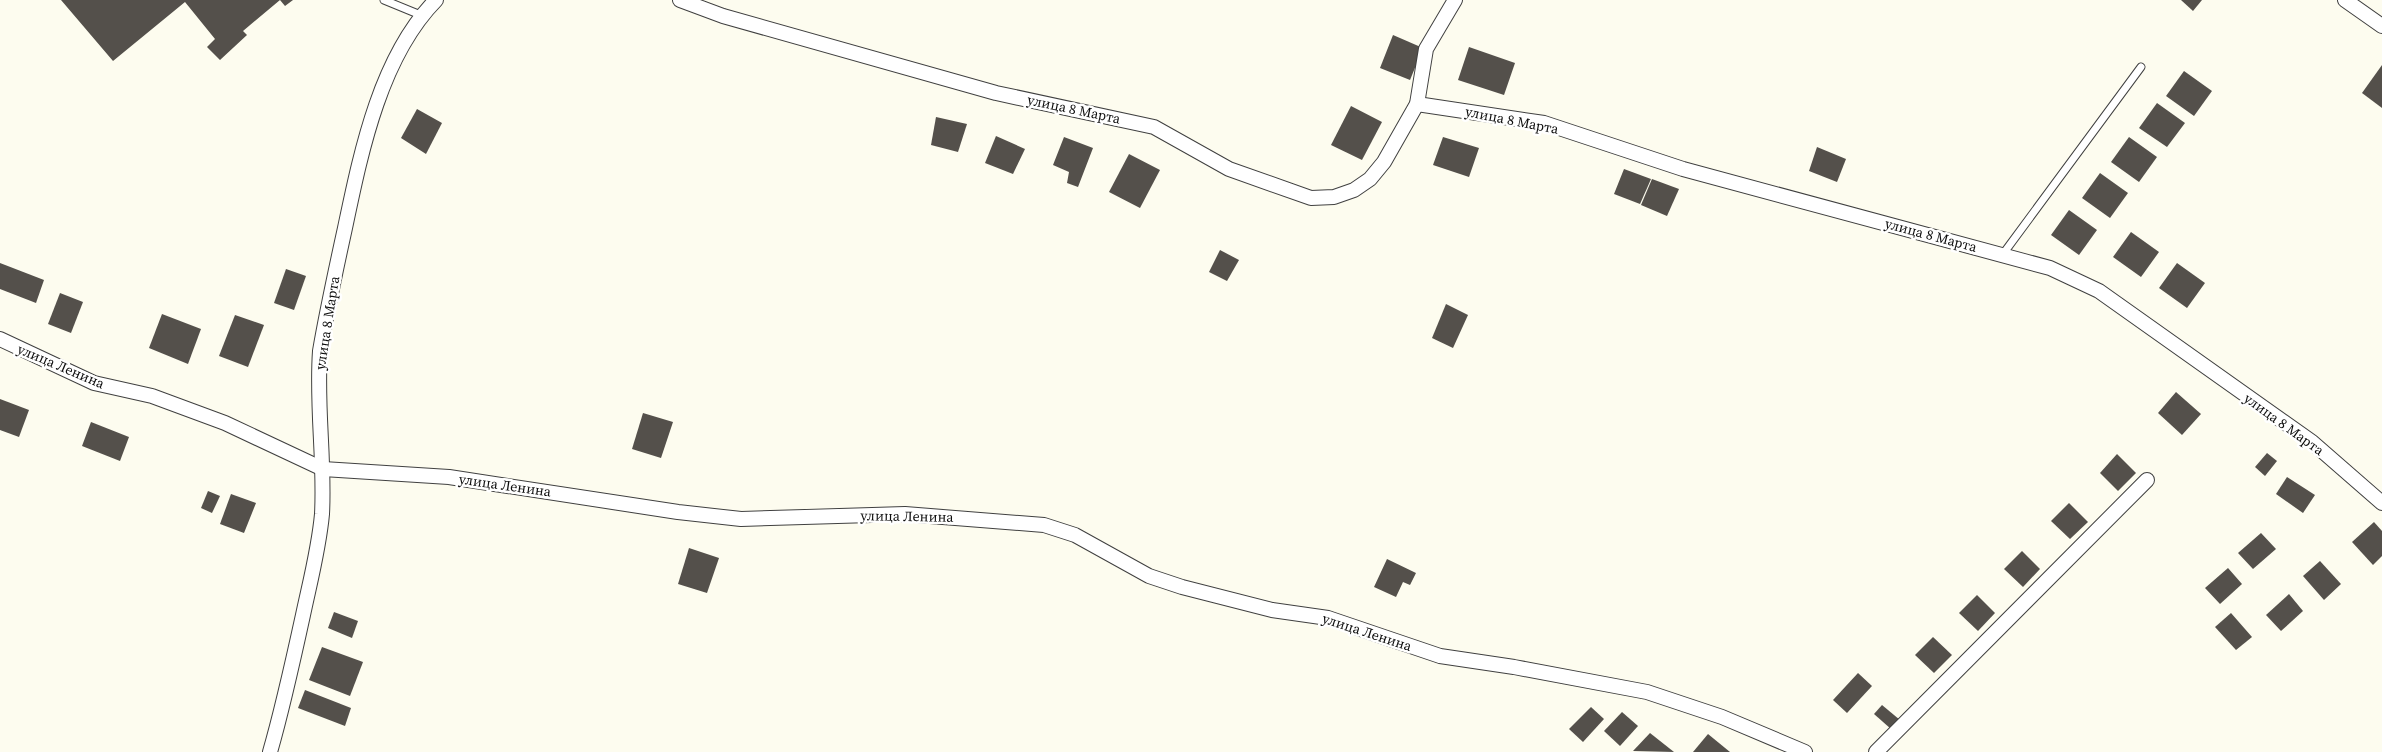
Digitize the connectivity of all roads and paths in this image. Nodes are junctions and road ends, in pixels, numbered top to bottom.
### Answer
1 (384, 0) edge
2 (436, 0) edge
3 (680, 0) edge
4 (1455, 0) edge
5 (2345, 0) edge
6 (423, 16) junction
7 (2382, 26) edge
8 (2141, 68) dead end
9 (1417, 104) junction
10 (2003, 254) junction
11 (0, 339) edge
12 (324, 469) junction
13 (2147, 480) dead end
14 (2382, 503) edge
15 (270, 752) edge
16 (1805, 752) edge
17 (1876, 752) edge

1 - 6 lane
2 - 6 street, улица 8 Марта
3 - 9 street, улица 8 Марта
4 - 9 street, улица 8 Марта
5 - 7 street
6 - 12 street, улица 8 Марта
8 - 10 lane
9 - 10 street, улица 8 Марта
10 - 14 street, улица 8 Марта
11 - 12 street, улица Ленина
12 - 15 street, улица 8 Марта
12 - 16 street, улица Ленина
13 - 17 street

